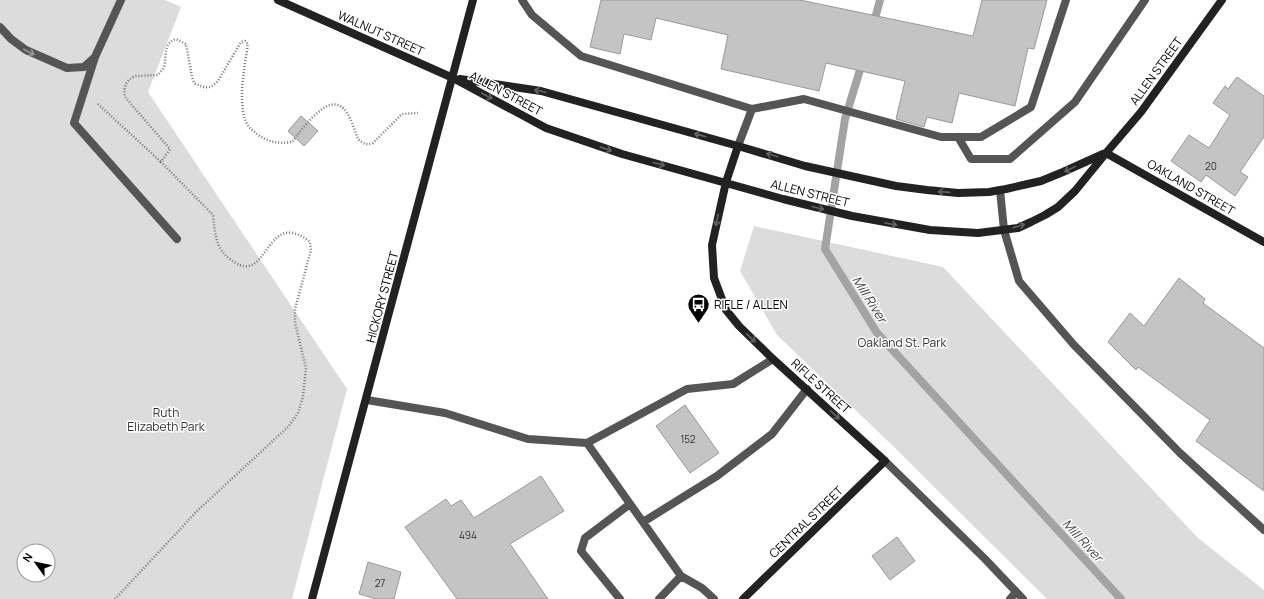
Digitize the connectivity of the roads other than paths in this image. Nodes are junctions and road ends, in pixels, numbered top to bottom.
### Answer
1 (121, 0) edge
2 (278, 0) edge
3 (474, 0) edge
4 (522, 0) edge
5 (1066, 0) edge
6 (1144, 0) edge
7 (1222, 0) edge
8 (0, 26) edge
9 (95, 57) junction
10 (453, 78) junction
11 (752, 109) junction
12 (958, 137) junction
13 (738, 146) junction
14 (1106, 152) junction
15 (726, 182) junction
16 (1000, 190) junction
17 (1004, 230) junction
18 (177, 239) dead end
19 (1264, 242) edge
20 (773, 359) junction
21 (807, 389) junction
22 (367, 400) junction
23 (588, 443) junction
24 (885, 462) junction
25 (630, 504) junction
26 (642, 522) junction
27 (1264, 530) edge
28 (681, 576) junction
29 (1016, 592) junction
30 (312, 599) edge
31 (620, 599) edge
32 (659, 599) edge
33 (714, 599) edge
34 (742, 599) edge
35 (1010, 599) edge
36 (1023, 599) edge

1 - 9 street
2 - 10 main road, WALNUT STREET
3 - 10 main road, HICKORY STREET
4 - 11 street
5 - 12 street
6 - 12 street
7 - 14 main road, ALLEN STREET
8 -> 9 street
9 - 18 street
13 -> 10 main road, ALLEN STREET
10 -> 15 main road, ALLEN STREET
10 - 22 main road, HICKORY STREET
11 - 12 street
11 - 13 street
13 - 15 main road, RIFLE STREET
16 -> 13 main road, ALLEN STREET
14 -> 16 main road, ALLEN STREET
17 -> 14 main road, ALLEN STREET
14 - 19 main road, OAKLAND STREET
15 -> 17 main road, ALLEN STREET
15 -> 20 main road, RIFLE STREET
16 - 17 street
17 - 27 street
20 - 21 main road, RIFLE STREET
20 - 23 street
21 -> 24 main road, RIFLE STREET
21 - 26 street
22 - 23 street
22 - 30 main road, HICKORY STREET
23 - 25 street
24 - 29 street, RIFLE STREET
24 - 34 main road, CENTRAL STREET
25 - 26 street
25 - 31 street
26 - 28 street
28 - 32 street
28 - 33 street
29 - 35 street
29 - 36 street, RIFLE STREET

